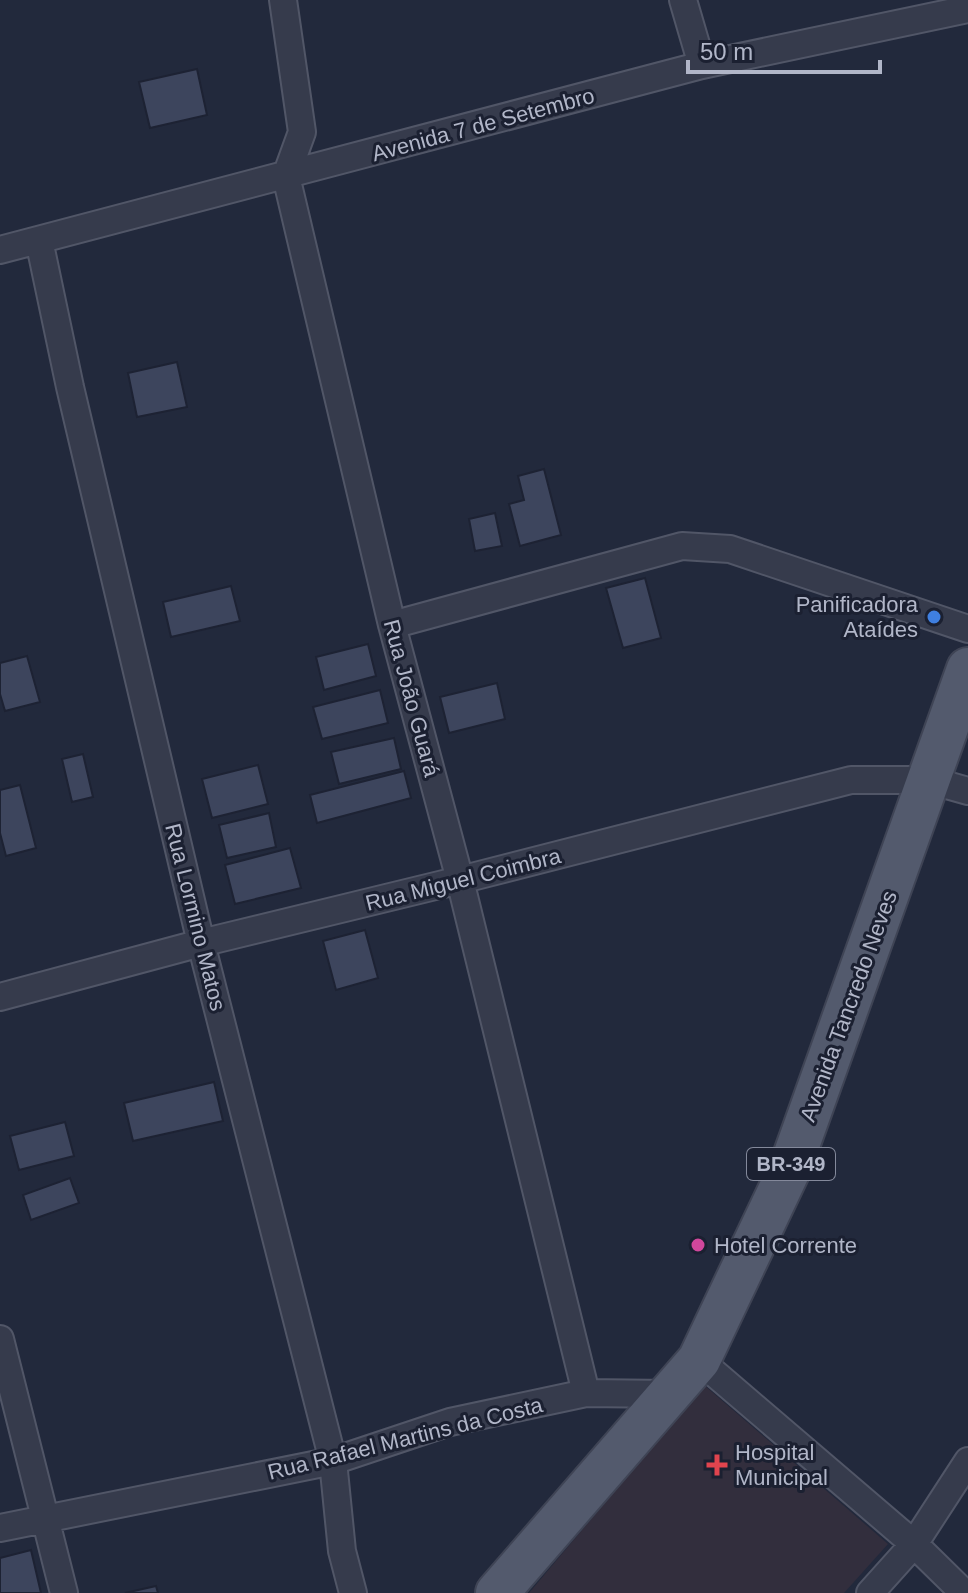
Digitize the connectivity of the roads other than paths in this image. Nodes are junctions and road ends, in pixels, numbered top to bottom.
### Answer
1 (283, 0) edge
2 (683, 0) edge
3 (968, 9) edge
4 (702, 65) junction
5 (286, 176) junction
6 (39, 240) junction
7 (0, 250) edge
8 (392, 625) junction
9 (968, 629) edge
10 (968, 669) edge
11 (929, 780) junction
12 (968, 791) edge
13 (460, 880) junction
14 (201, 943) junction
15 (0, 997) edge
16 (0, 1339) edge
17 (699, 1360) junction
18 (586, 1393) junction
19 (670, 1394) junction
20 (333, 1461) junction
21 (968, 1461) edge
22 (45, 1519) junction
23 (0, 1528) edge
24 (914, 1544) junction
25 (64, 1593) edge
26 (353, 1593) edge
27 (497, 1593) edge
28 (870, 1593) edge
29 (964, 1593) edge

1 - 5 street
2 - 4 street
3 - 4 street, Avenida 7 de Setembro
4 - 5 street, Avenida 7 de Setembro
5 - 6 street, Avenida 7 de Setembro
5 - 8 street, Rua João Guará
6 - 7 street, Avenida 7 de Setembro
6 - 14 street, Rua Lormino Matos
8 - 9 street
8 - 13 street, Rua João Guará
10 - 11 main road, Avenida Tancredo Neves / BR-349
11 - 12 street
11 - 13 street, Rua Miguel Coimbra
11 - 17 main road, Avenida Tancredo Neves / BR-349
13 - 14 street, Rua Miguel Coimbra
13 - 18 street, Rua João Guará
14 - 15 street, Rua Miguel Coimbra
14 - 20 street, Rua Lormino Matos
16 - 22 street
17 - 19 main road, Avenida Tancredo Neves / BR-349
17 - 24 street
18 - 19 street, Rua Rafael Martins da Costa
18 - 20 street, Rua Rafael Martins da Costa
19 - 27 main road, Avenida Tancredo Neves / BR-349
20 - 22 street, Rua Rafael Martins da Costa
20 - 26 street, Rua Lormino Matos
21 - 24 street
22 - 23 street, Rua Rafael Martins da Costa
22 - 25 street
24 - 28 street
24 - 29 street

